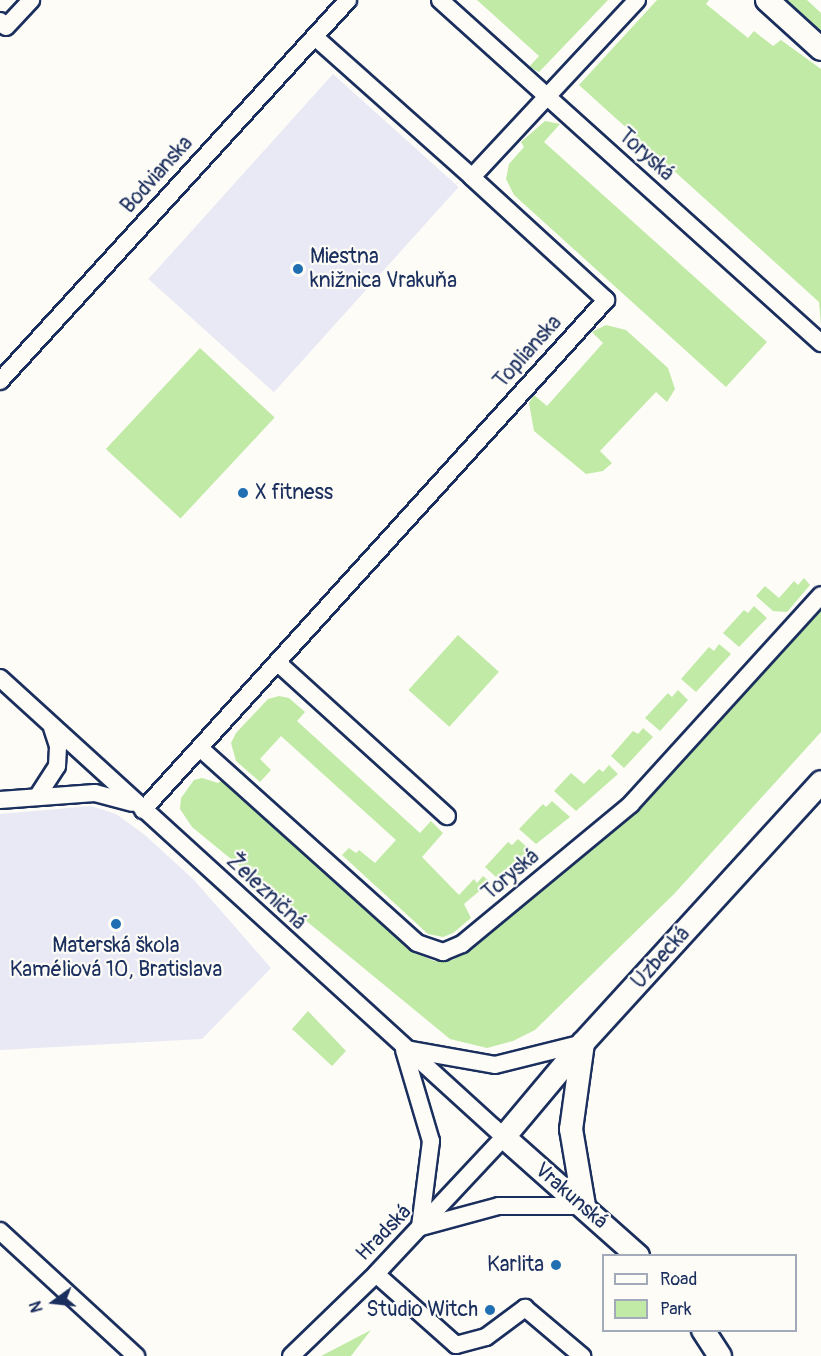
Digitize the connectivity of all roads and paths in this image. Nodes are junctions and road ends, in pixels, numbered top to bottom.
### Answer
1 (31, 0) edge
2 (348, 0) edge
3 (440, 0) edge
4 (637, 0) edge
5 (767, 0) edge
6 (0, 21) edge
7 (315, 37) junction
8 (821, 49) edge
9 (547, 96) junction
10 (472, 177) junction
11 (821, 343) edge
12 (0, 381) edge
13 (821, 594) edge
14 (278, 663) junction
15 (0, 678) edge
16 (50, 723) junction
17 (201, 749) junction
18 (821, 782) edge
19 (36, 797) junction
20 (0, 801) edge
21 (141, 807) junction
22 (447, 816) dead end
23 (583, 1043) junction
24 (404, 1049) junction
25 (504, 1137) junction
26 (584, 1206) junction
27 (420, 1227) junction
28 (0, 1231) edge
29 (636, 1254) edge
30 (376, 1274) junction
31 (704, 1332) edge
32 (136, 1356) edge
33 (291, 1356) edge
34 (582, 1356) edge
35 (720, 1356) edge

1 - 6 street
2 - 7 street, Bodvianska
3 - 9 street, Toryská
4 - 9 street
5 - 8 street
7 - 10 street
7 - 12 street, Bodvianska
9 - 10 street
9 - 11 street, Toryská
10 - 14 street, Toplianska
13 - 17 street, Toryská
14 - 17 street, Toplianska
14 - 22 street
15 - 16 street, Železničná
16 - 19 street
16 - 21 street, Železničná
17 - 21 street, Toplianska
18 - 23 street, Uzbecká
19 - 20 street
19 - 21 street
21 - 24 street, Železničná
23 - 24 street
23 - 25 street, Uzbecká
23 - 26 street
24 - 25 street, Železničná
24 - 27 street
25 - 26 street, Vrakunská
25 - 27 street, Hradská
26 - 27 street
26 - 29 street, Vrakunská
27 - 30 street, Hradská
28 - 32 street
30 - 33 street, Hradská
30 - 34 street
31 - 35 street

